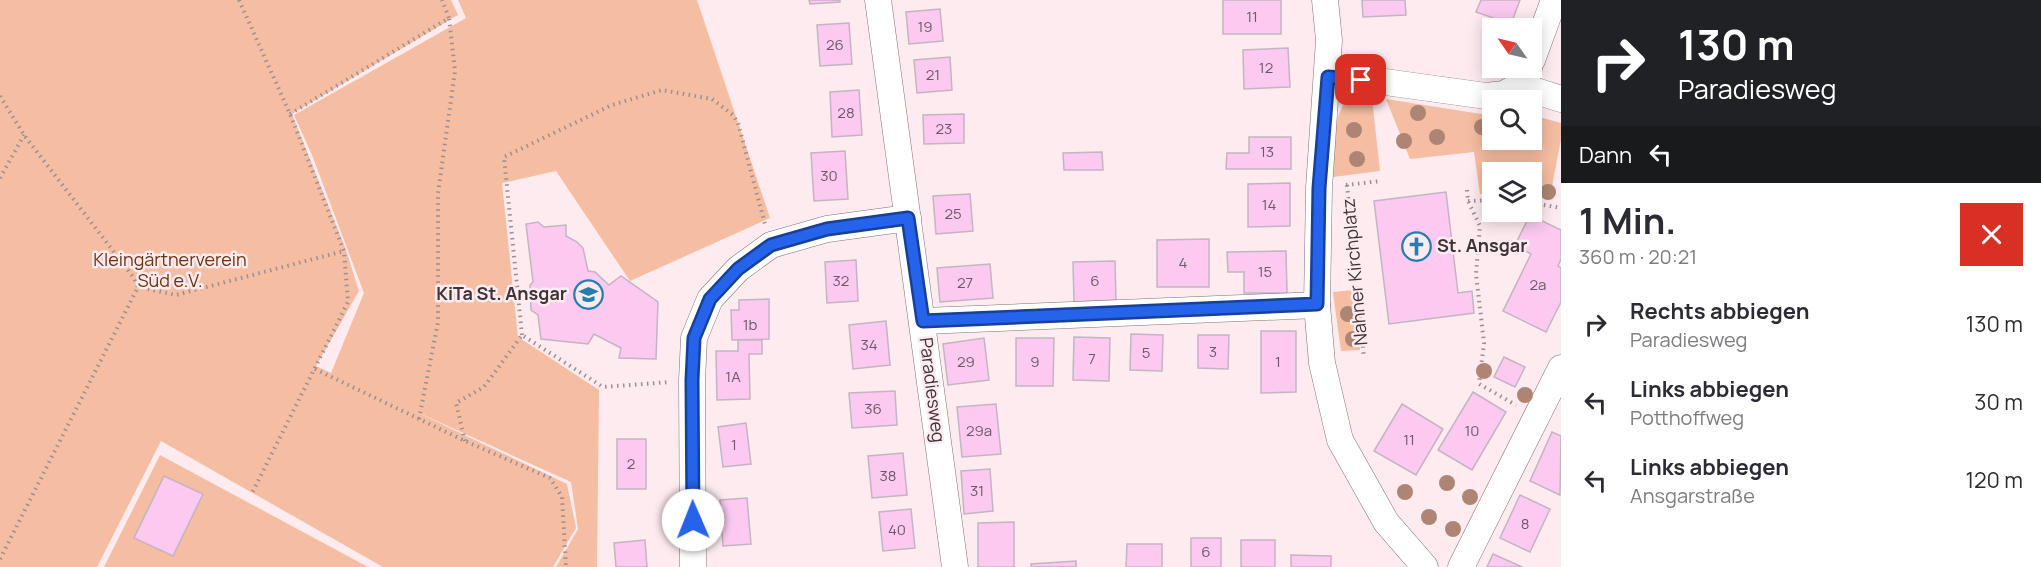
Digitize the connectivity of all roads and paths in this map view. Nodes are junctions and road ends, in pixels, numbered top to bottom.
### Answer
1 (239, 0) edge
2 (441, 0) edge
3 (878, 0) edge
4 (1325, 0) edge
5 (1554, 0) edge
6 (449, 18) junction
7 (1542, 32) edge
8 (1328, 77) junction
9 (1520, 78) edge
10 (1531, 78) edge
11 (0, 96) edge
12 (1561, 99) edge
13 (290, 114) junction
14 (24, 135) junction
15 (0, 178) edge
16 (1347, 185) dead end
17 (1467, 189) dead end
18 (1482, 200) edge
19 (1468, 201) junction
20 (1542, 204) edge
21 (1561, 207) edge
22 (908, 218) junction
23 (771, 245) junction
24 (344, 251) junction
25 (138, 286) junction
26 (1317, 304) junction
27 (923, 321) junction
28 (522, 335) junction
29 (1364, 358) dead end
30 (1561, 368) edge
31 (315, 369) junction
32 (692, 380) junction
33 (1538, 417) junction
34 (419, 419) junction
35 (465, 441) junction
36 (252, 493) dead end
37 (0, 559) edge
38 (566, 567) edge
39 (693, 567) edge
40 (955, 567) edge
41 (1425, 567) edge
42 (1461, 567) edge

1 - 13 path
2 - 6 path
3 - 22 street, Paradiesweg
4 - 8 street
5 - 7 street
6 - 13 path
6 - 34 path
8 - 9 street
8 - 26 street
10 - 12 street
11 - 14 path
13 - 24 path
14 - 15 path
14 - 25 path
16 - 29 path, Nahner Kirchplatz
17 - 19 path
18 - 19 path
19 - 33 path
20 - 21 path
22 - 23 street
22 - 27 street, Paradiesweg
23 - 28 path
23 - 32 street
24 - 25 path
24 - 31 path
25 - 37 path
26 - 27 street
26 - 41 street
27 - 40 street, Paradiesweg
28 - 32 path
28 - 35 path
30 - 33 street
31 - 34 path
31 - 36 path
32 - 39 street
33 - 42 street
34 - 35 path
35 - 38 path

